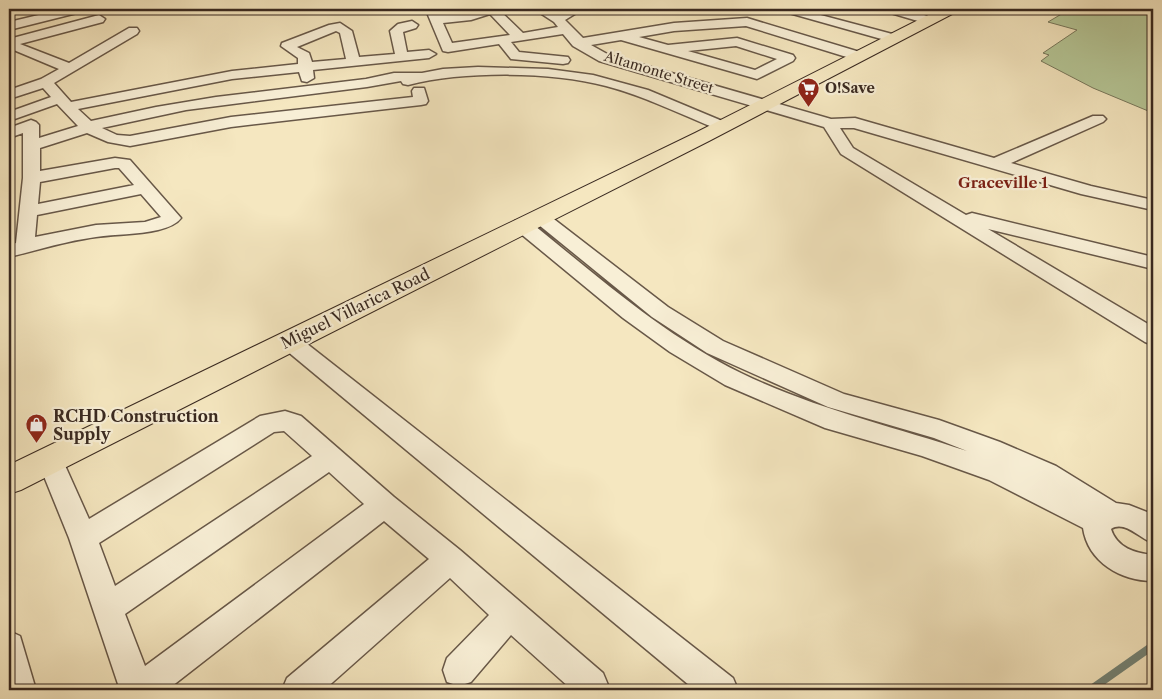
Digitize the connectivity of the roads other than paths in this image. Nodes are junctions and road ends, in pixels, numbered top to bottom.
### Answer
1 (72, 9) edge
2 (490, 9) edge
3 (540, 9) edge
4 (578, 9) edge
5 (786, 9) edge
6 (888, 9) edge
7 (950, 9) edge
8 (928, 20) junction
9 (108, 22) junction
10 (508, 24) junction
11 (561, 24) junction
12 (412, 25) dead end
13 (9, 26) edge
14 (447, 29) junction
15 (54, 31) junction
16 (618, 35) junction
17 (789, 36) junction
18 (520, 37) junction
19 (892, 38) junction
20 (503, 40) junction
21 (9, 43) edge
22 (578, 43) junction
23 (760, 48) junction
24 (103, 49) junction
25 (667, 49) junction
26 (32, 53) junction
27 (429, 54) dead end
28 (858, 56) junction
29 (402, 57) junction
30 (604, 58) junction
31 (9, 59) edge
32 (354, 62) junction
33 (306, 67) junction
34 (69, 68) junction
35 (46, 82) junction
36 (420, 84) junction
37 (341, 86) junction
38 (307, 89) junction
39 (9, 95) edge
40 (63, 102) junction
41 (764, 104) junction
42 (342, 110) junction
43 (9, 117) edge
44 (1098, 119) dead end
45 (830, 124) junction
46 (89, 128) junction
47 (712, 132) junction
48 (9, 133) edge
49 (31, 146) junction
50 (996, 163) junction
51 (32, 178) junction
52 (146, 188) junction
53 (1153, 204) edge
54 (29, 211) junction
55 (951, 214) junction
56 (531, 221) junction
57 (17, 248) edge
58 (1153, 262) edge
59 (1153, 337) edge
60 (289, 340) junction
61 (331, 457) junction
62 (50, 459) junction
63 (9, 480) edge
64 (384, 505) junction
65 (1104, 518) junction
66 (1153, 531) edge
67 (83, 538) junction
68 (450, 559) junction
69 (1153, 568) edge
70 (107, 609) junction
71 (510, 614) junction
72 (9, 647) edge
73 (459, 670) dead end
74 (592, 688) edge
75 (19, 690) edge
76 (139, 690) edge
77 (299, 690) edge
78 (721, 690) edge

1 - 9 street
1 - 13 street
2 - 10 street
2 - 14 street
3 - 11 street, Altamonte Street
4 - 11 street
5 - 19 street
6 - 8 street
7 - 8 main road, Miguel Villarica Road
8 - 19 main road, Miguel Villarica Road
9 - 15 street
9 - 24 street
10 - 14 street
10 - 18 street
11 - 18 street
11 - 22 street, Altamonte Street
12 - 29 street
14 - 20 street
15 - 21 street
15 - 24 street
16 - 17 street
16 - 22 street
16 - 25 street
17 - 23 street
17 - 28 street
18 - 20 street
19 - 28 main road, Miguel Villarica Road
20 - 30 street
21 - 26 street
22 - 30 street, Altamonte Street
23 - 25 street
23 - 25 street
24 - 34 street
26 - 31 street
26 - 34 street
27 - 29 street
28 - 41 main road, Miguel Villarica Road
29 - 32 street
30 - 41 street, Altamonte Street
32 - 33 street
32 - 33 street
33 - 38 street
33 - 40 street
34 - 35 street
35 - 39 street
35 - 40 street
36 - 37 street
36 - 42 street
36 - 47 street
37 - 38 street
37 - 42 street
38 - 46 street
40 - 43 street
40 - 46 street
41 - 45 street, Altamonte Street
41 - 47 main road, Miguel Villarica Road
42 - 46 street
44 - 50 street
45 - 50 street, Altamonte Street
45 - 55 street
46 - 49 street
47 - 56 main road, Miguel Villarica Road
48 - 49 street
49 - 51 street
50 - 53 street, Altamonte Street
51 - 52 street
51 - 54 street
52 - 54 street
52 - 57 street
54 - 57 street
55 - 58 street
55 - 59 street
56 - 60 main road, Miguel Villarica Road
56 - 65 street
60 - 62 main road, Miguel Villarica Road
60 - 78 street
61 - 64 street
61 - 67 street
61 - 70 street
62 - 63 main road, Miguel Villarica Road
62 - 67 street
64 - 68 street
64 - 76 street
65 - 66 street
65 - 69 street
67 - 70 street
68 - 71 street
68 - 77 street
70 - 76 street
71 - 73 street
71 - 74 street
72 - 75 street

